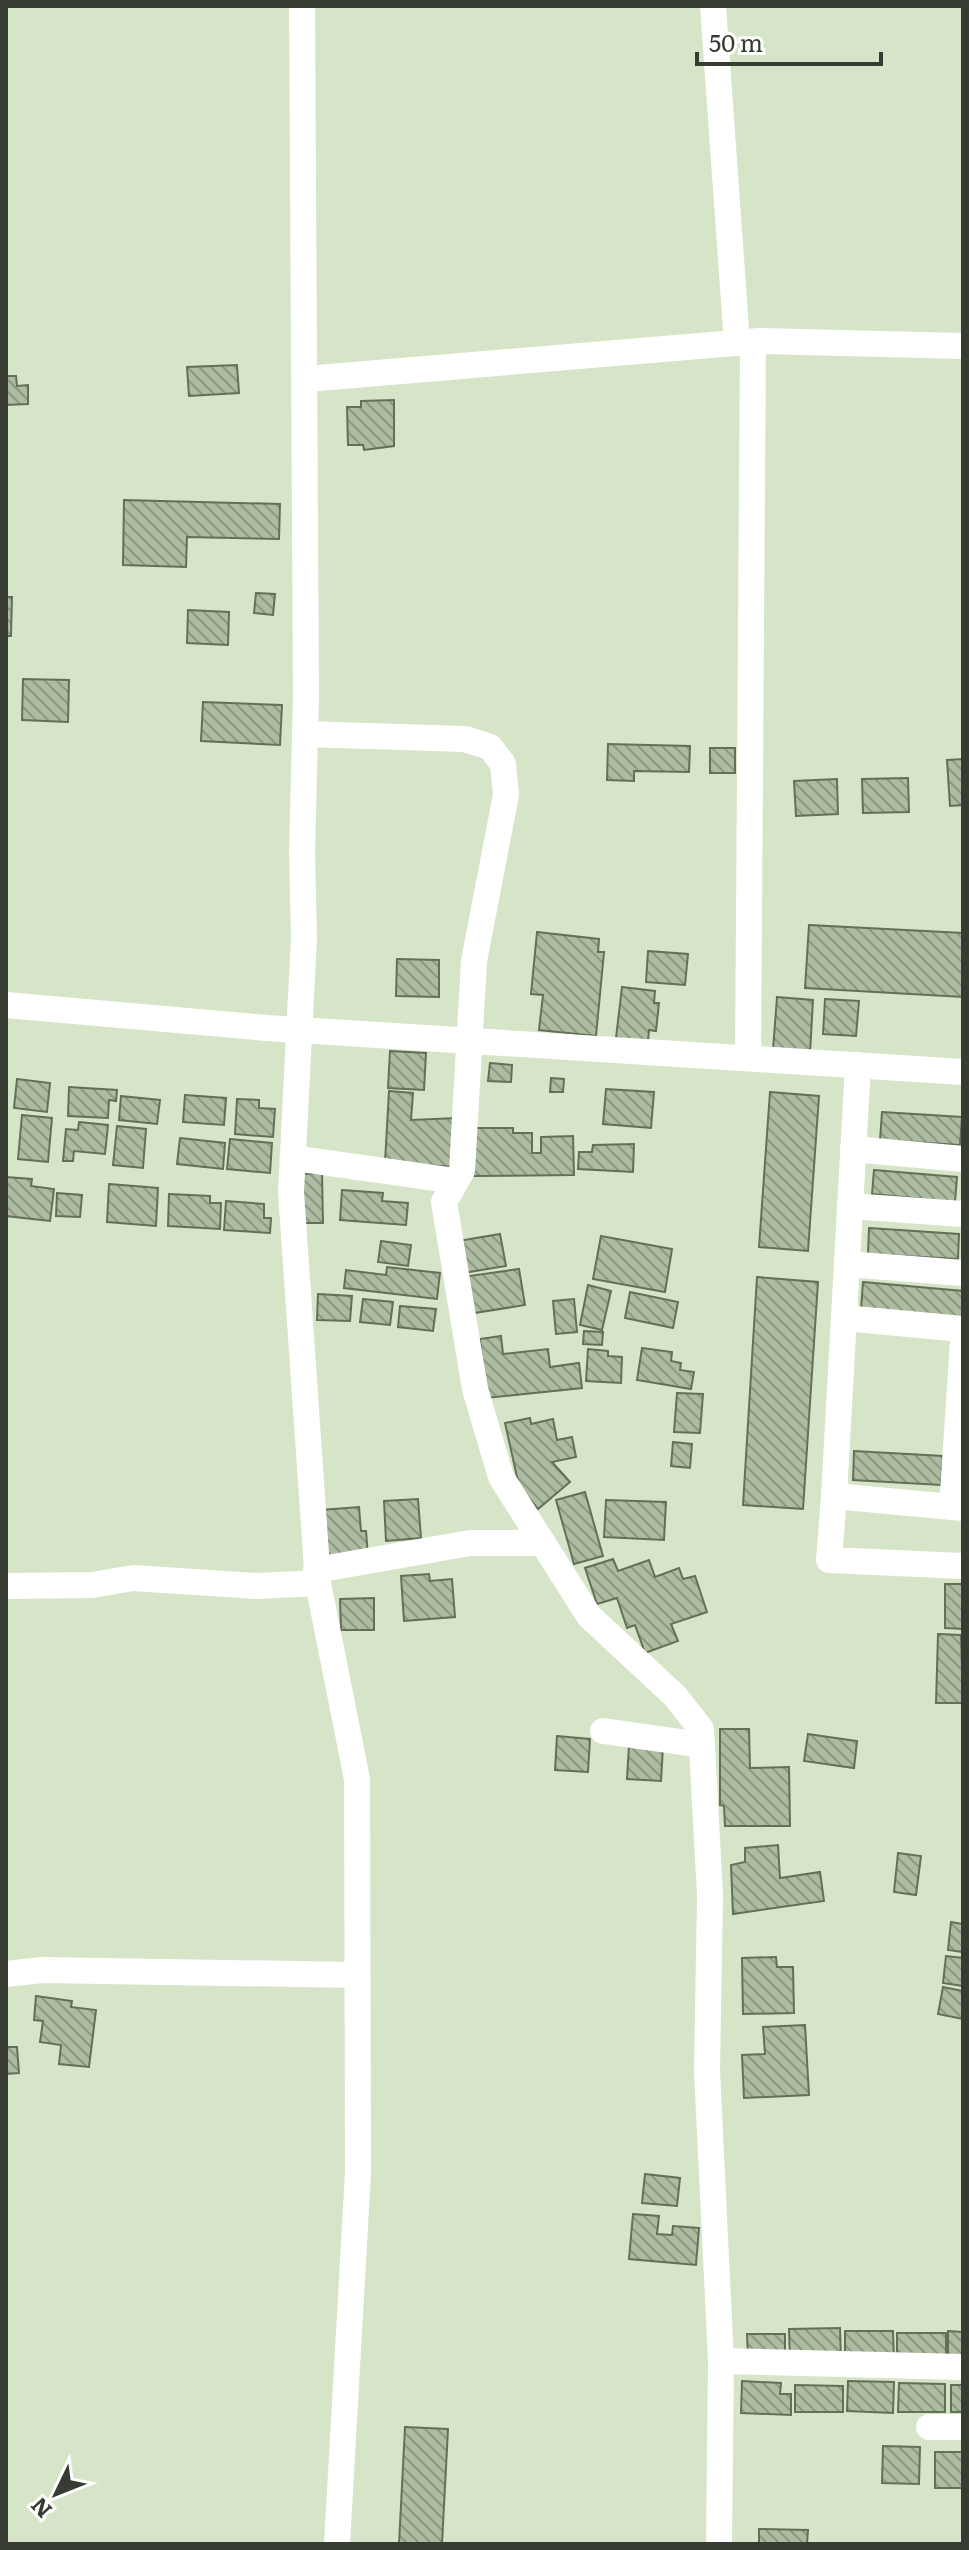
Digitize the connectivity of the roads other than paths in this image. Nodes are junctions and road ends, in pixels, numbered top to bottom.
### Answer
1 (302, 6) edge
2 (713, 6) edge
3 (745, 342) junction
4 (963, 346) edge
5 (306, 379) junction
6 (305, 734) junction
7 (6, 1005) edge
8 (301, 1029) junction
9 (468, 1040) junction
10 (748, 1058) junction
11 (858, 1065) junction
12 (963, 1072) edge
13 (853, 1149) junction
14 (293, 1158) junction
15 (963, 1159) edge
16 (456, 1181) junction
17 (850, 1206) junction
18 (963, 1214) edge
19 (847, 1264) junction
20 (963, 1273) edge
21 (844, 1318) junction
22 (963, 1329) edge
23 (963, 1341) edge
24 (961, 1389) edge
25 (959, 1446) edge
26 (834, 1496) junction
27 (957, 1508) edge
28 (543, 1543) junction
29 (963, 1566) edge
30 (317, 1576) junction
31 (6, 1586) edge
32 (603, 1731) dead end
33 (702, 1745) junction
34 (6, 1974) edge
35 (357, 1975) junction
36 (721, 2361) junction
37 (963, 2367) edge
38 (929, 2427) dead end
39 (963, 2427) edge
40 (337, 2544) edge
41 (719, 2544) edge

1 - 5 street
2 - 3 street
3 - 4 street
3 - 5 street
3 - 10 street
5 - 6 street
6 - 8 street
6 - 9 street
7 - 8 street
8 - 9 street
8 - 14 street
9 - 10 street
9 - 16 street
10 - 11 street
11 - 12 street
11 - 13 street
13 - 15 street
13 - 17 street
14 - 16 street
14 - 30 street
16 - 28 street
17 - 18 street
17 - 19 street
19 - 20 street
19 - 21 street
21 - 22 street
21 - 26 street
23 - 24 street
24 - 25 street
25 - 27 street
26 - 27 street
26 - 29 street
28 - 30 street
28 - 33 street
30 - 31 street
30 - 35 street
32 - 33 street
33 - 36 street
34 - 35 street
35 - 40 street
36 - 37 street
36 - 41 street
38 - 39 street

